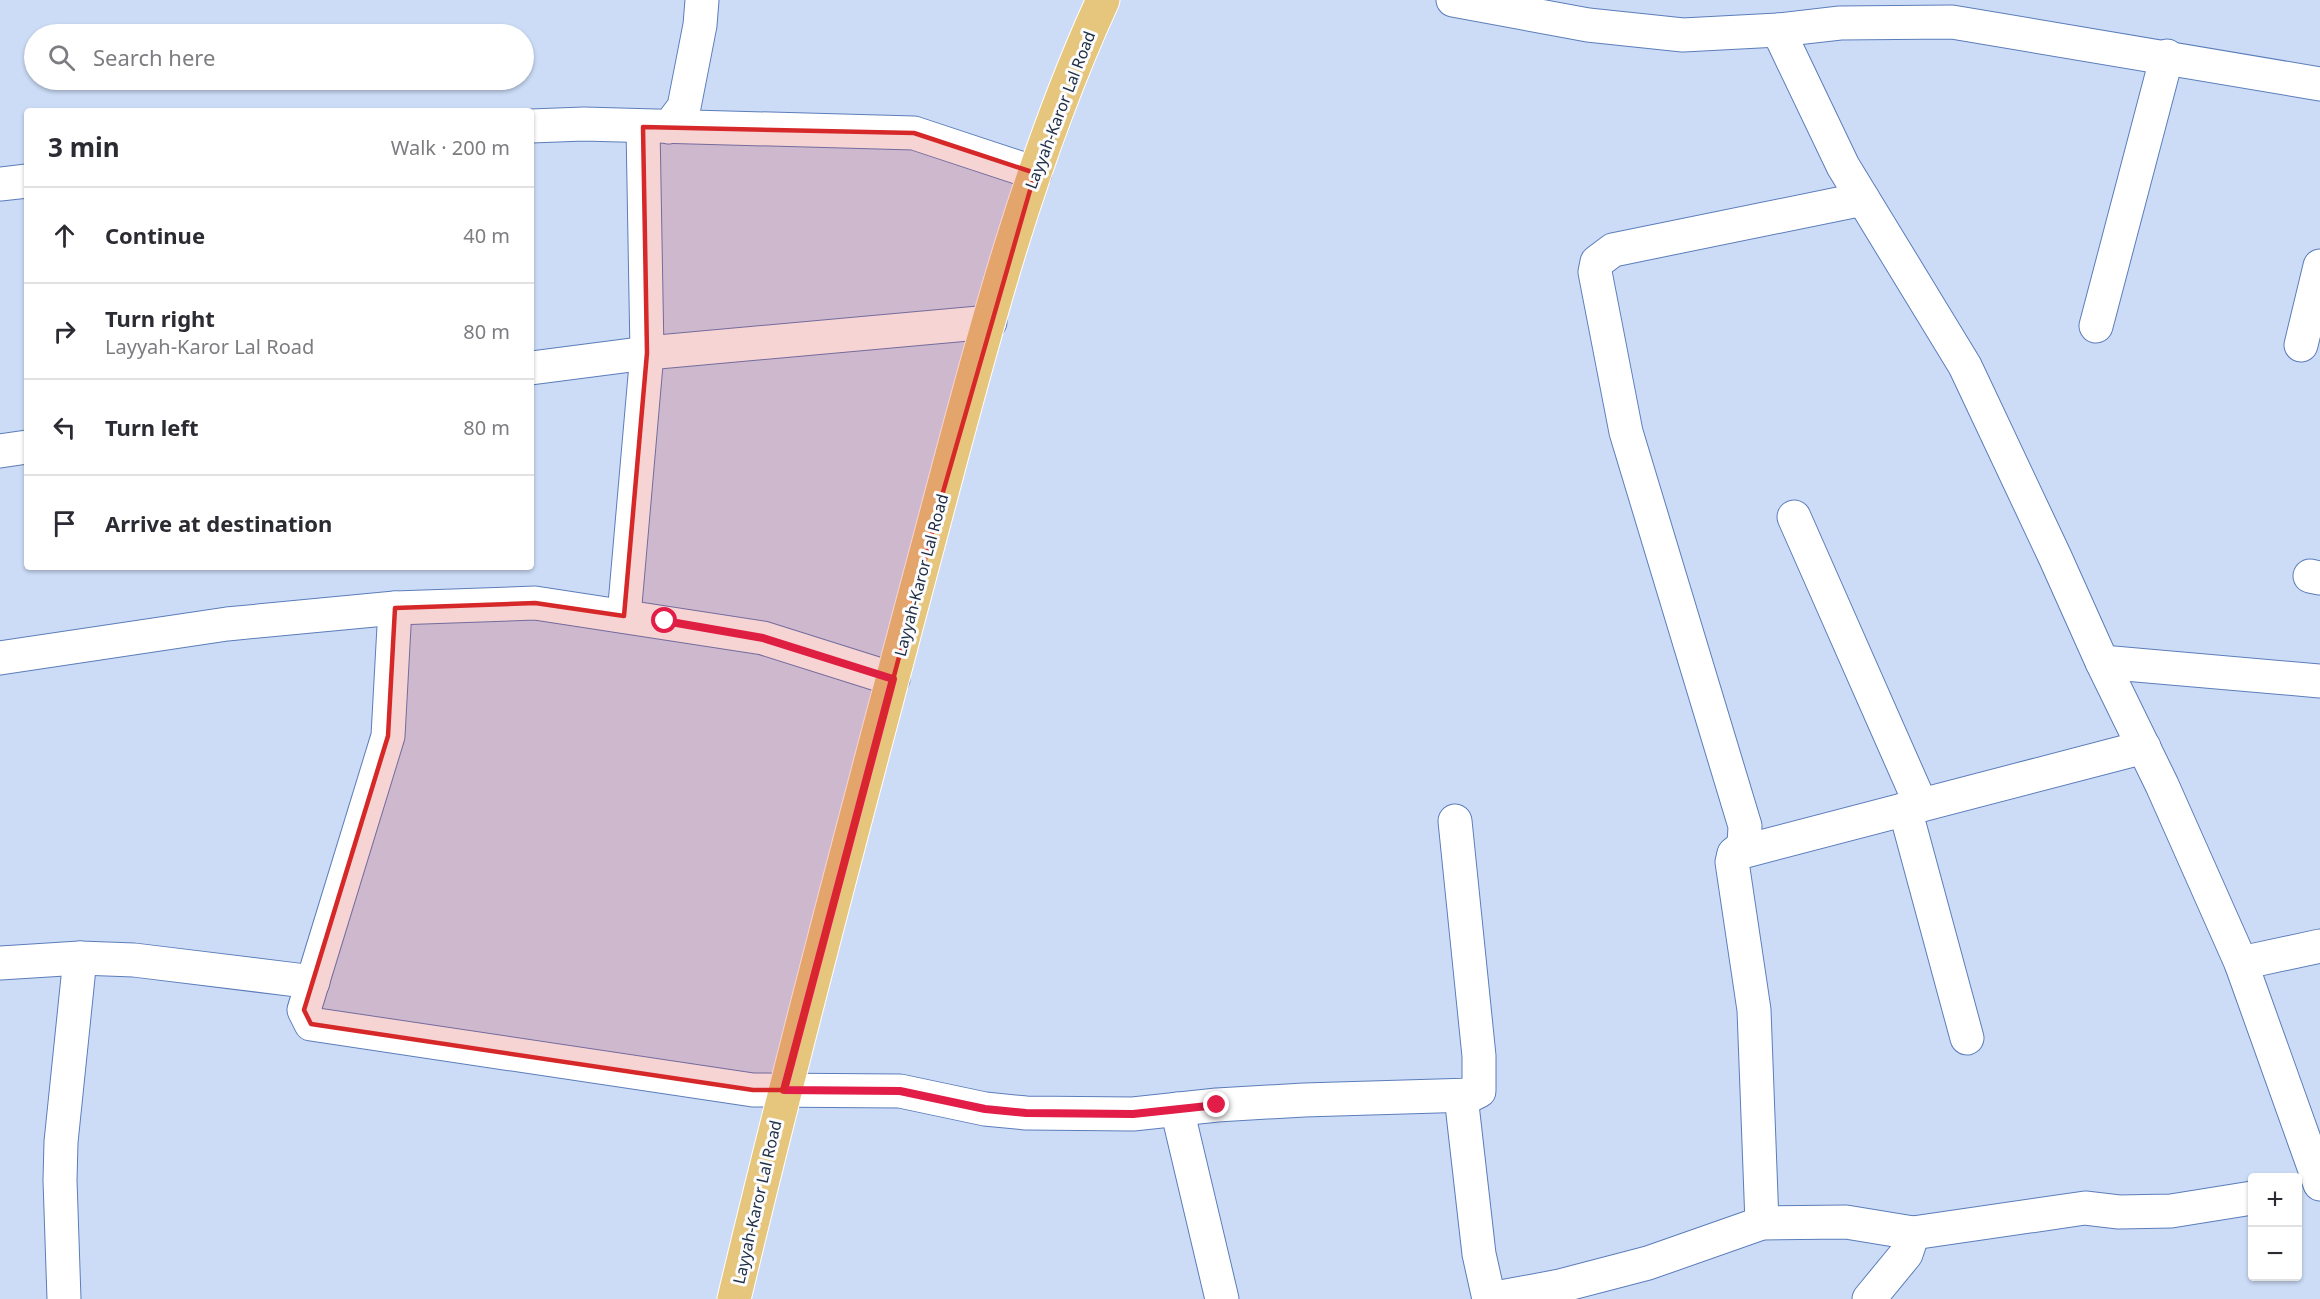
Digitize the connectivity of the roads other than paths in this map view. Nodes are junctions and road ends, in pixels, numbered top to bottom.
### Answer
1 (702, 0) edge
2 (1103, 0) edge
3 (1453, 0) edge
4 (1915, 10) edge
5 (1834, 11) edge
6 (1778, 30) junction
7 (2167, 56) junction
8 (2320, 84) edge
9 (534, 126) edge
10 (656, 127) junction
11 (1035, 173) junction
12 (24, 181) edge
13 (0, 184) edge
14 (1863, 199) junction
15 (2320, 266) edge
16 (990, 322) junction
17 (2096, 326) dead end
18 (2301, 345) dead end
19 (647, 353) junction
20 (534, 368) edge
21 (24, 447) edge
22 (0, 451) edge
23 (1794, 518) dead end
24 (395, 608) junction
25 (624, 615) junction
26 (0, 658) edge
27 (2102, 662) junction
28 (893, 679) junction
29 (2320, 681) edge
30 (2144, 747) junction
31 (1913, 807) junction
32 (1455, 821) dead end
33 (1734, 854) junction
34 (2320, 946) edge
35 (80, 958) junction
36 (0, 963) edge
37 (2241, 963) junction
38 (313, 982) junction
39 (1967, 1038) dead end
40 (784, 1090) junction
41 (1461, 1096) junction
42 (1177, 1109) junction
43 (2320, 1185) edge
44 (2302, 1189) edge
45 (2248, 1199) edge
46 (1762, 1223) junction
47 (1913, 1233) junction
48 (64, 1299) edge
49 (734, 1299) edge
50 (1222, 1299) edge
51 (1489, 1299) edge
52 (1869, 1299) edge

1 - 10 street
2 - 11 main road, Layyah-Karor Lal Road
3 - 6 street
4 - 5 street
4 - 7 street
5 - 6 street
6 - 14 street
7 - 8 street
7 - 17 street
9 - 10 street
10 - 11 street
10 - 19 street
11 - 16 main road, Layyah-Karor Lal Road
12 - 13 street
14 - 27 street
14 - 33 street
15 - 18 street
16 - 19 street
16 - 28 main road, Layyah-Karor Lal Road
19 - 20 street
19 - 25 street
21 - 22 street
23 - 31 street
24 - 25 street
24 - 26 street
24 - 38 street
25 - 28 street
27 - 29 street
27 - 30 street
28 - 40 main road, Layyah-Karor Lal Road
30 - 31 street
30 - 37 street
31 - 33 street
31 - 39 street
32 - 41 street
33 - 46 street
34 - 37 street
35 - 36 street
35 - 38 street
35 - 48 street
37 - 43 street
38 - 40 street
40 - 42 street
40 - 49 main road, Layyah-Karor Lal Road
41 - 42 street
41 - 51 street
42 - 50 street
43 - 44 street
45 - 47 street
46 - 47 street
46 - 51 street
47 - 52 street

